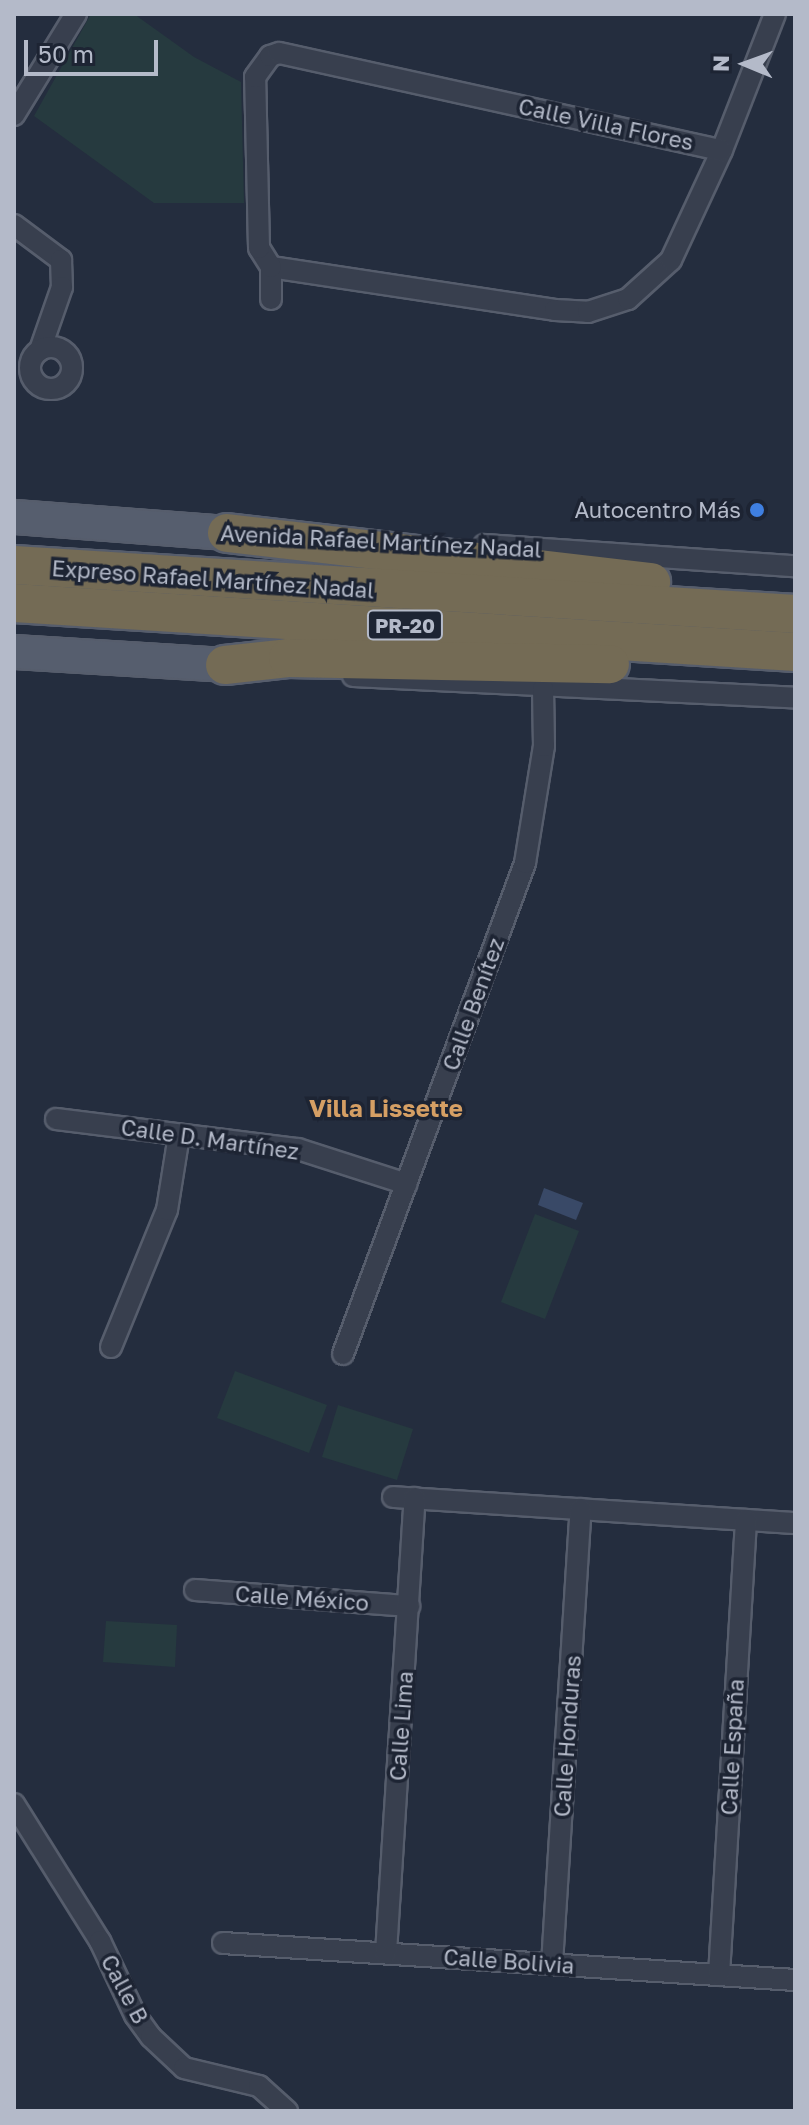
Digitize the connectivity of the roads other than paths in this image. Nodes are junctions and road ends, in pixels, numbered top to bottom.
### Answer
1 (76, 14) edge
2 (775, 14) edge
3 (14, 115) edge
4 (722, 150) junction
5 (14, 225) edge
6 (271, 267) junction
7 (271, 299) dead end
8 (40, 350) dead end
9 (14, 517) edge
10 (227, 533) junction
11 (14, 565) edge
12 (795, 566) edge
13 (14, 603) edge
14 (795, 612) edge
15 (14, 652) edge
16 (795, 654) edge
17 (225, 665) junction
18 (543, 689) junction
19 (795, 698) edge
20 (56, 1119) dead end
21 (179, 1135) junction
22 (407, 1184) junction
23 (111, 1347) dead end
24 (343, 1354) dead end
25 (393, 1497) dead end
26 (415, 1498) junction
27 (581, 1509) junction
28 (746, 1520) junction
29 (795, 1523) edge
30 (195, 1590) dead end
31 (409, 1606) junction
32 (14, 1804) edge
33 (223, 1943) dead end
34 (386, 1953) junction
35 (552, 1964) junction
36 (719, 1975) junction
37 (795, 1980) edge
38 (287, 2111) edge

1 - 3 street
2 - 4 street
4 - 6 street, Calle Villa Flores
4 - 6 street, Calle Villa Flores
5 - 8 street
6 - 7 street, Calle Villa Flores
9 - 10 main road, Avenida Rafael Martínez Nadal
10 - 12 street, Avenida Rafael Martínez Nadal
10 - 14 highway
11 - 14 highway, Expreso Rafael Martínez Nadal / PR-20
13 - 16 highway, Expreso Rafael Martínez Nadal / PR-20
15 - 17 main road
16 - 17 highway
17 - 18 street
18 - 19 street
18 - 22 street, Calle Benítez
20 - 21 street, Calle D. Martínez
21 - 22 street, Calle D. Martínez
21 - 23 street
22 - 24 street, Calle Benítez
25 - 26 street
26 - 27 street
26 - 31 street, Calle Lima
27 - 28 street
27 - 35 street, Calle Honduras
28 - 29 street
28 - 36 street, Calle España
30 - 31 street, Calle México
31 - 34 street, Calle Lima
32 - 38 street, Calle B
33 - 34 street, Calle Bolivia
34 - 35 street, Calle Bolivia
35 - 36 street, Calle Bolivia
36 - 37 street, Calle Bolivia

